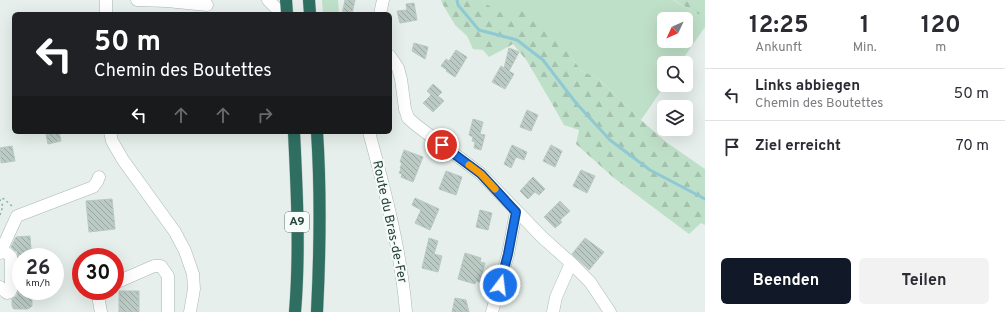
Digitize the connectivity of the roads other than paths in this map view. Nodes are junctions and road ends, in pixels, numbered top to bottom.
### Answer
1 (106, 0) edge
2 (137, 0) edge
3 (268, 0) edge
4 (309, 0) edge
5 (383, 0) edge
6 (286, 1) edge
7 (207, 5) dead end
8 (106, 12) edge
9 (280, 12) edge
10 (287, 12) edge
11 (310, 12) edge
12 (380, 12) edge
13 (392, 59) edge
14 (110, 134) edge
15 (294, 134) edge
16 (317, 134) edge
17 (369, 134) edge
18 (99, 177) dead end
19 (516, 212) junction
20 (1, 251) edge
21 (571, 263) junction
22 (124, 279) edge
23 (0, 287) edge
24 (98, 300) edge
25 (100, 312) edge
26 (168, 312) edge
27 (190, 312) edge
28 (295, 312) edge
29 (317, 312) edge
30 (406, 312) edge
31 (492, 312) edge
32 (553, 312) edge
33 (610, 312) edge

1 - 8 street
2 - 7 street
3 - 9 street
4 - 11 highway
5 - 12 street
6 - 10 highway
13 - 19 street
14 - 27 street
15 - 28 highway, A9
16 - 29 highway, A9
17 - 30 street, Route du Bras-de-Fer
18 - 20 street
19 - 21 street
19 - 31 street
20 - 23 street
21 - 32 street
21 - 33 street
22 - 26 street
24 - 25 street

